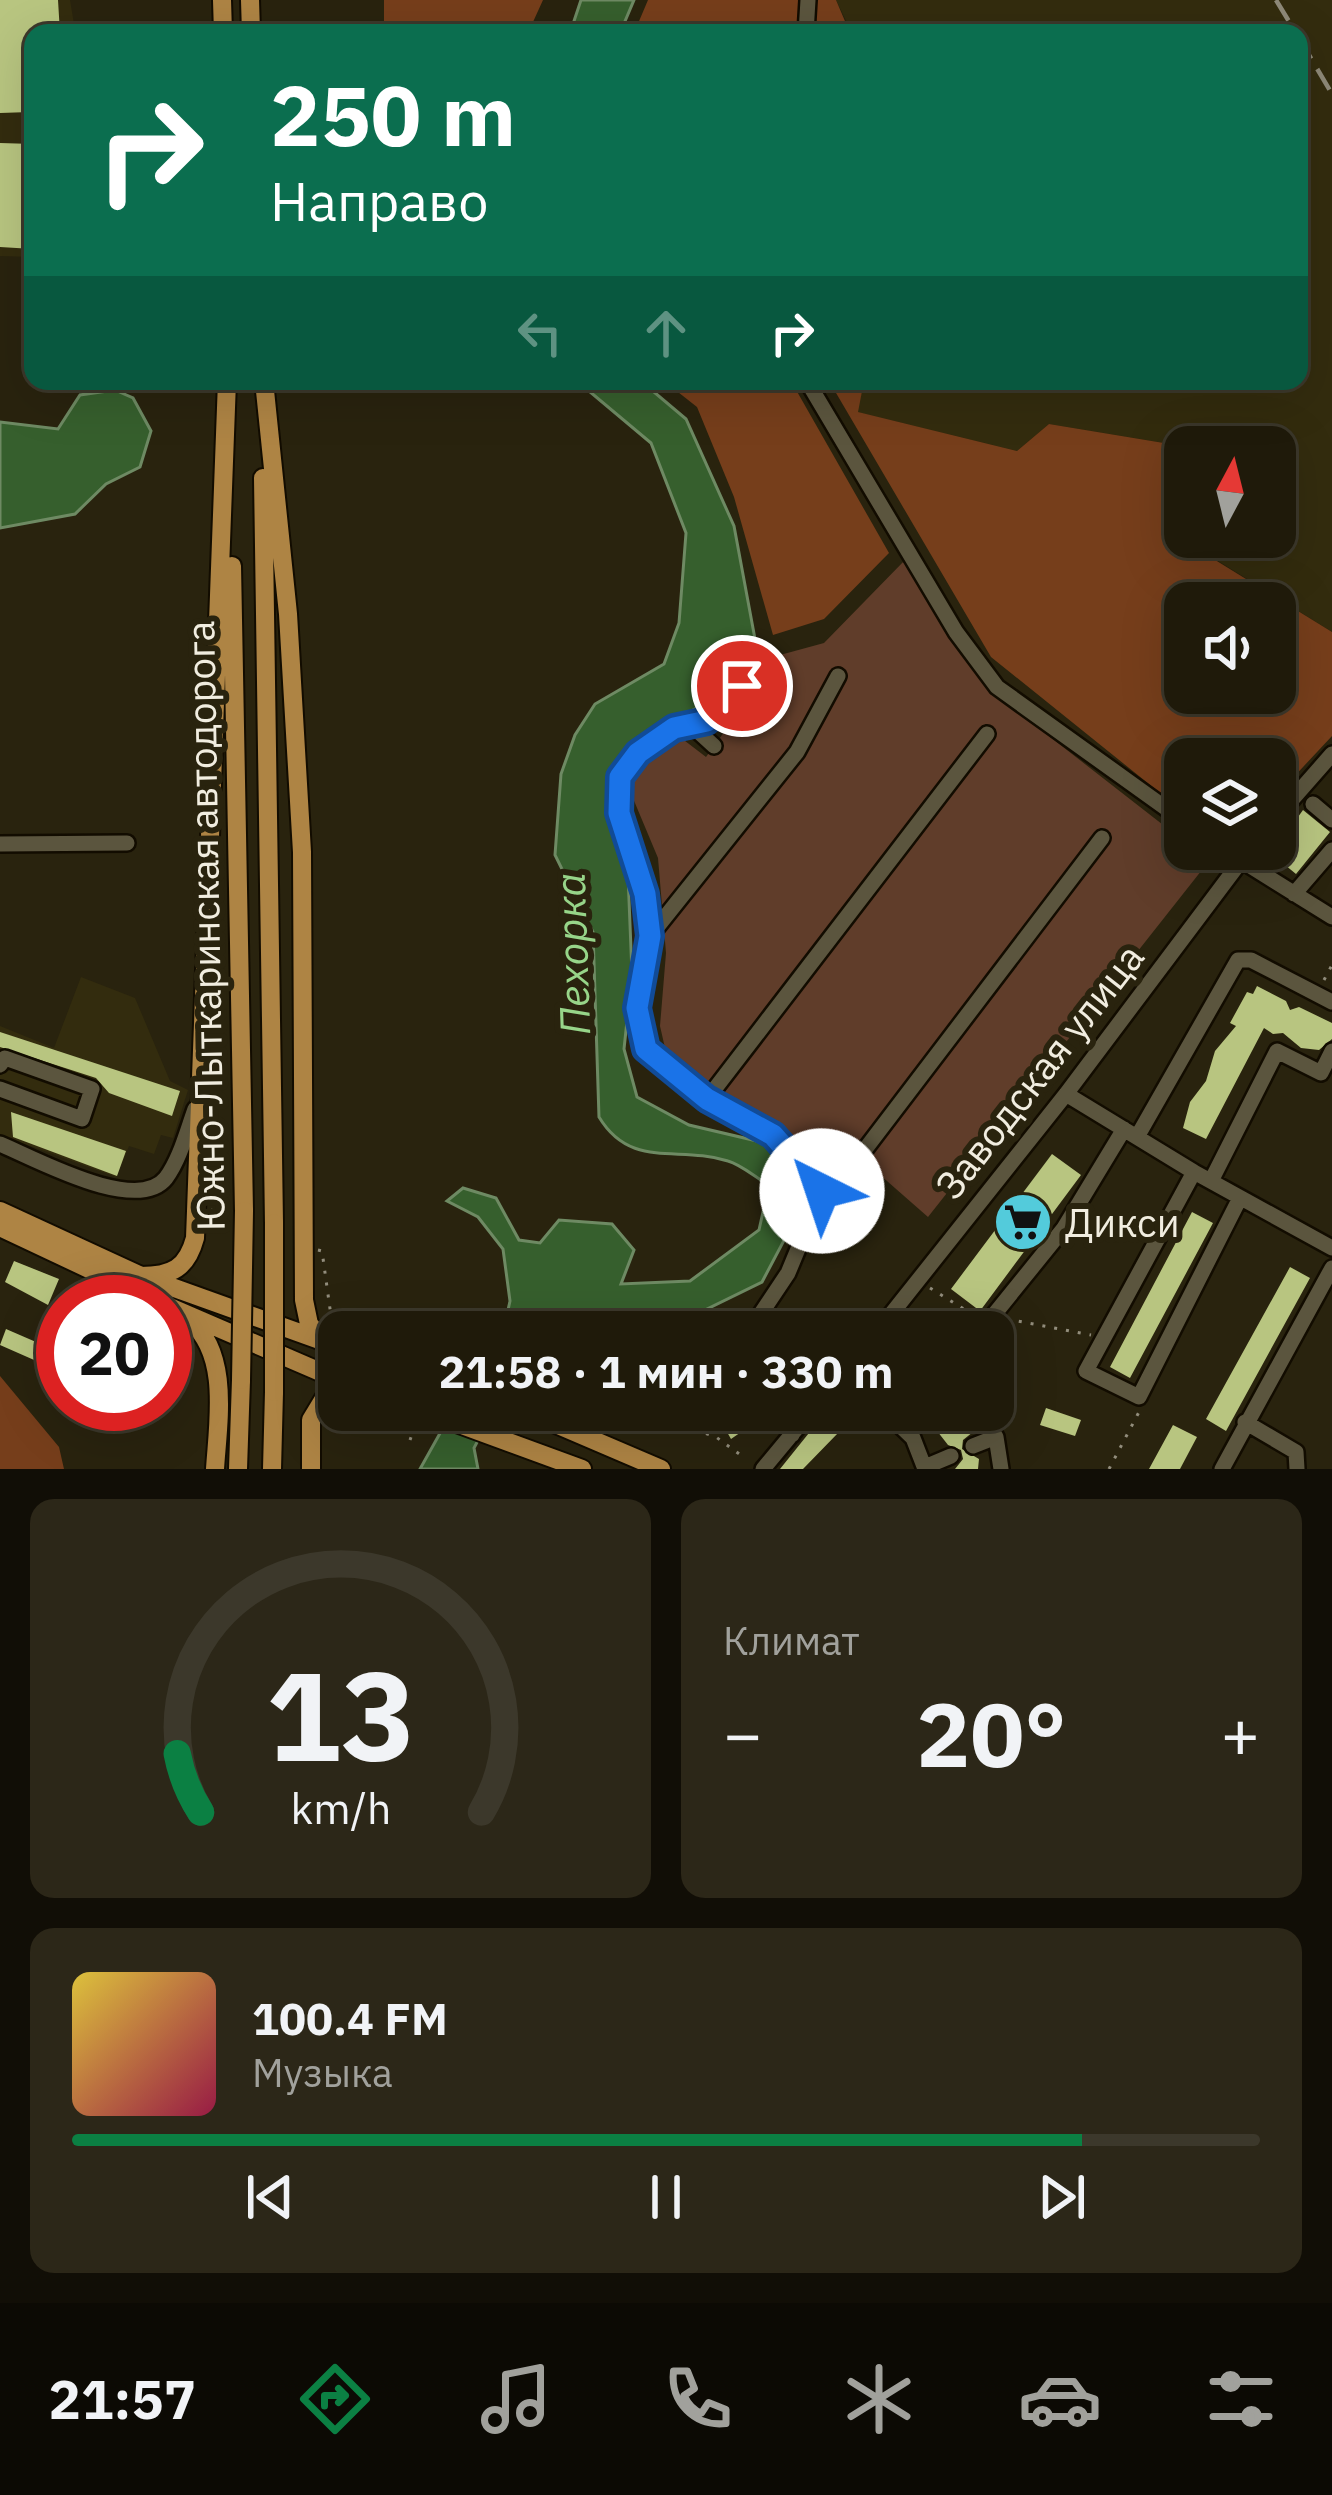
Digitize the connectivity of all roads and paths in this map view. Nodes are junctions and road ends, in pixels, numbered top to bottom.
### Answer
1 (228, 390) edge
2 (228, 390) edge
3 (263, 390) edge
4 (264, 390) edge
5 (812, 390) edge
6 (838, 676) dead end
7 (742, 686) dead end
8 (690, 724) junction
9 (987, 734) dead end
10 (715, 746) dead end
11 (1332, 754) edge
12 (1296, 795) edge
13 (1313, 804) dead end
14 (1164, 807) edge
15 (1332, 820) edge
16 (1102, 838) dead end
17 (127, 843) dead end
18 (0, 844) edge
19 (1332, 850) edge
20 (1234, 870) edge
21 (1264, 870) edge
22 (1294, 894) junction
23 (1332, 917) edge
24 (650, 936) junction
25 (1332, 965) edge
26 (1324, 998) edge
27 (1332, 1052) edge
28 (0, 1065) edge
29 (0, 1089) edge
30 (1066, 1094) junction
31 (707, 1099) junction
32 (195, 1109) dead end
33 (1131, 1133) junction
34 (0, 1144) edge
35 (1194, 1172) junction
36 (1210, 1181) junction
37 (822, 1191) junction
38 (1240, 1198) junction
39 (0, 1211) edge
40 (0, 1227) edge
41 (1332, 1248) edge
42 (1332, 1268) edge
43 (101, 1275) edge
44 (139, 1275) edge
45 (165, 1275) edge
46 (192, 1294) edge
47 (763, 1311) edge
48 (894, 1311) edge
49 (997, 1311) edge
50 (192, 1317) edge
51 (192, 1324) edge
52 (318, 1332) edge
53 (318, 1340) edge
54 (318, 1374) edge
55 (1144, 1403) dead end
56 (318, 1408) edge
57 (1245, 1422) junction
58 (481, 1431) edge
59 (572, 1431) edge
60 (699, 1431) edge
61 (790, 1431) edge
62 (795, 1431) edge
63 (906, 1431) edge
64 (992, 1431) edge
65 (792, 1435) junction
66 (996, 1437) junction
67 (974, 1446) dead end
68 (951, 1456) dead end
69 (746, 1459) dead end
70 (925, 1468) edge
71 (215, 1469) edge
72 (238, 1469) edge
73 (272, 1469) edge
74 (311, 1469) edge
75 (583, 1469) edge
76 (661, 1469) edge
77 (763, 1469) edge
78 (1001, 1469) edge
79 (1109, 1469) edge
80 (1222, 1469) edge
81 (1297, 1469) edge

1 - 72 main road, Южно-Лыткаринская автодорога, bridge
2 - 45 main road
3 - 73 main road, Южно-Лыткаринская автодорога, bridge
4 - 52 main road
5 - 14 street
6 - 24 street
7 - 8 street
8 - 10 street
8 - 24 street
9 - 31 street
11 - 12 street
13 - 15 street
16 - 37 street
17 - 18 street
19 - 22 street
20 - 30 street, Заводская улица
21 - 22 street
22 - 23 street
24 - 31 street
25 - 26 path
26 - 33 street
27 - 36 street
28 - 29 street
30 - 33 street
30 - 48 street, Заводская улица
31 - 37 street
32 - 34 street
33 - 35 street
33 - 49 street
35 - 36 street
35 - 38 street
36 - 38 street
37 - 47 street
38 - 41 street
39 - 44 main road
40 - 43 main road
42 - 57 street
46 - 53 main road
50 - 54 main road
51 - 71 main road
55 - 79 path
56 - 74 main road
57 - 80 street
57 - 81 street
58 - 75 main road
59 - 76 main road
60 - 69 path
61 - 65 street
62 - 65 street
63 - 70 street
64 - 66 street
65 - 77 street
66 - 67 street
66 - 78 street
68 - 70 street

